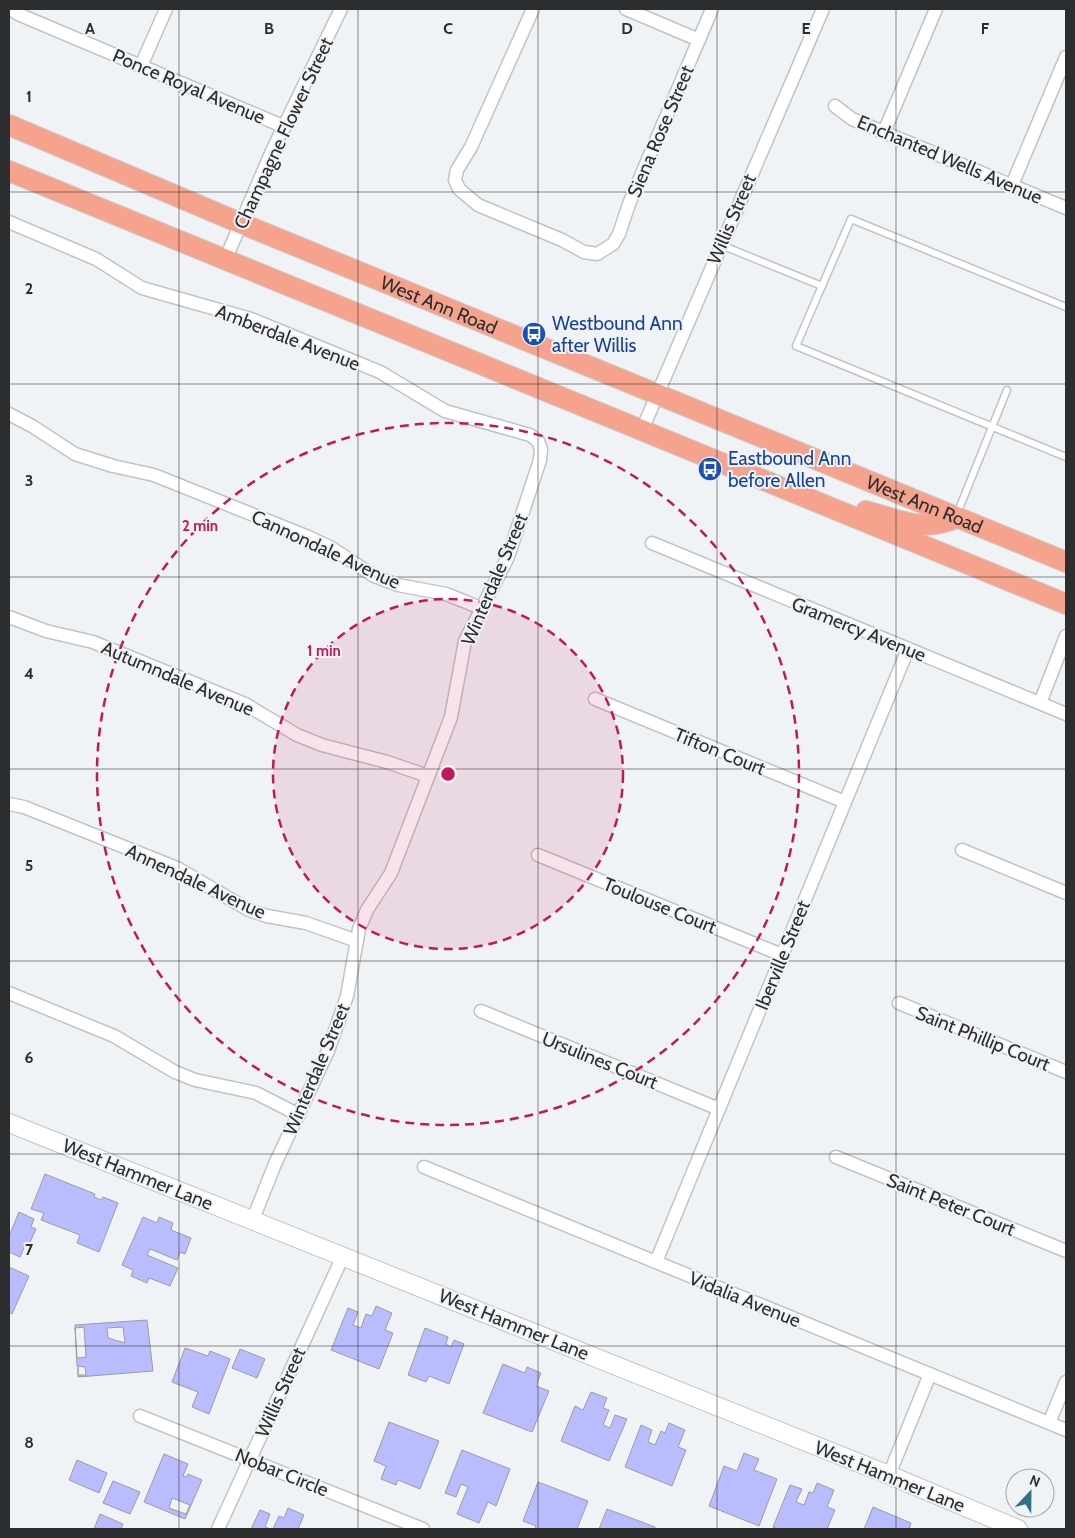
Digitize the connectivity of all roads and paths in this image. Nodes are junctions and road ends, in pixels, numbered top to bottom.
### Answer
1 (10, 9) edge
2 (166, 9) edge
3 (341, 9) edge
4 (533, 9) edge
5 (626, 9) edge
6 (712, 9) edge
7 (823, 9) edge
8 (936, 9) edge
9 (699, 40) junction
10 (1066, 57) edge
11 (141, 66) junction
12 (835, 106) dead end
13 (9, 125) edge
14 (285, 127) junction
15 (884, 132) junction
16 (9, 171) edge
17 (1012, 185) junction
18 (1066, 208) edge
19 (9, 222) edge
20 (240, 223) junction
21 (720, 244) junction
22 (226, 258) junction
23 (822, 286) junction
24 (1066, 307) edge
25 (1007, 390) dead end
26 (657, 394) junction
27 (9, 414) edge
28 (992, 427) junction
29 (642, 430) junction
30 (538, 441) joint
31 (1066, 457) edge
32 (792, 492) junction
33 (956, 518) junction
34 (652, 543) dead end
35 (1066, 562) edge
36 (1066, 604) edge
37 (481, 608) junction
38 (9, 617) edge
39 (1066, 636) edge
40 (908, 649) junction
41 (595, 699) dead end
42 (1040, 703) junction
43 (1066, 714) edge
44 (428, 776) junction
45 (845, 802) junction
46 (9, 804) edge
47 (962, 850) dead end
48 (538, 855) dead end
49 (1066, 893) edge
50 (357, 942) junction
51 (782, 955) junction
52 (9, 993) edge
53 (899, 1003) dead end
54 (481, 1011) dead end
55 (1066, 1072) edge
56 (719, 1109) junction
57 (299, 1115) junction
58 (9, 1123) edge
59 (836, 1157) dead end
60 (424, 1167) dead end
61 (253, 1220) junction
62 (1066, 1251) edge
63 (343, 1256) junction
64 (656, 1262) junction
65 (930, 1374) junction
66 (1066, 1382) edge
67 (140, 1416) dead end
68 (1049, 1423) junction
69 (1066, 1430) edge
70 (249, 1459) junction
71 (889, 1475) junction
72 (218, 1529) edge
73 (423, 1529) edge
74 (1018, 1529) edge

1 - 11 street, Ponce Royal Avenue
2 - 11 street
3 - 14 street, Champagne Flower Street
4 - 9 street, Siena Rose Street
5 - 9 street
6 - 9 street, Siena Rose Street
7 - 21 street, Willis Street
8 - 15 street
10 - 17 street
11 - 14 street, Ponce Royal Avenue
12 - 15 street, Enchanted Wells Avenue
13 - 20 main road, West Ann Road
14 - 20 street, Champagne Flower Street
15 - 17 street, Enchanted Wells Avenue
16 - 22 main road, West Ann Road
17 - 18 street, Enchanted Wells Avenue
19 - 30 street, Amberdale Avenue
20 - 22 street, Champagne Flower Street
20 - 26 main road, West Ann Road
21 - 23 lane
21 - 26 street, Willis Street
22 - 29 main road, West Ann Road
23 - 24 lane
23 - 28 lane
25 - 28 lane
26 - 29 street, Willis Street
26 - 33 main road, West Ann Road
27 - 37 street, Cannondale Avenue
28 - 31 lane
28 - 33 lane
29 - 32 main road, West Ann Road
30 - 37 street, Winterdale Street
32 - 33 main road
32 - 36 main road, West Ann Road
33 - 35 main road, West Ann Road
34 - 40 street, Gramercy Avenue
37 - 44 street, Winterdale Street
38 - 44 street, Autumndale Avenue
39 - 42 street
40 - 42 street, Gramercy Avenue
40 - 45 street, Iberville Street
41 - 45 street, Tifton Court
42 - 43 street, Gramercy Avenue
44 - 50 street, Winterdale Street
45 - 51 street, Iberville Street
46 - 50 street, Annendale Avenue
47 - 49 street
48 - 51 street, Toulouse Court
50 - 57 street, Winterdale Street
51 - 56 street, Iberville Street
52 - 57 street
53 - 55 street, Saint Phillip Court
54 - 56 street, Ursulines Court
56 - 64 street, Iberville Street
57 - 61 street, Winterdale Street
58 - 61 street, West Hammer Lane
59 - 62 street, Saint Peter Court
60 - 64 street, Vidalia Avenue
61 - 63 street, West Hammer Lane
63 - 70 street, Willis Street
63 - 71 street, West Hammer Lane
64 - 65 street, Vidalia Avenue
65 - 68 street, Vidalia Avenue
65 - 71 street
66 - 68 street
67 - 70 street, Nobar Circle
68 - 69 street, Vidalia Avenue
70 - 72 street, Willis Street
70 - 73 street, Nobar Circle
71 - 74 street, West Hammer Lane

